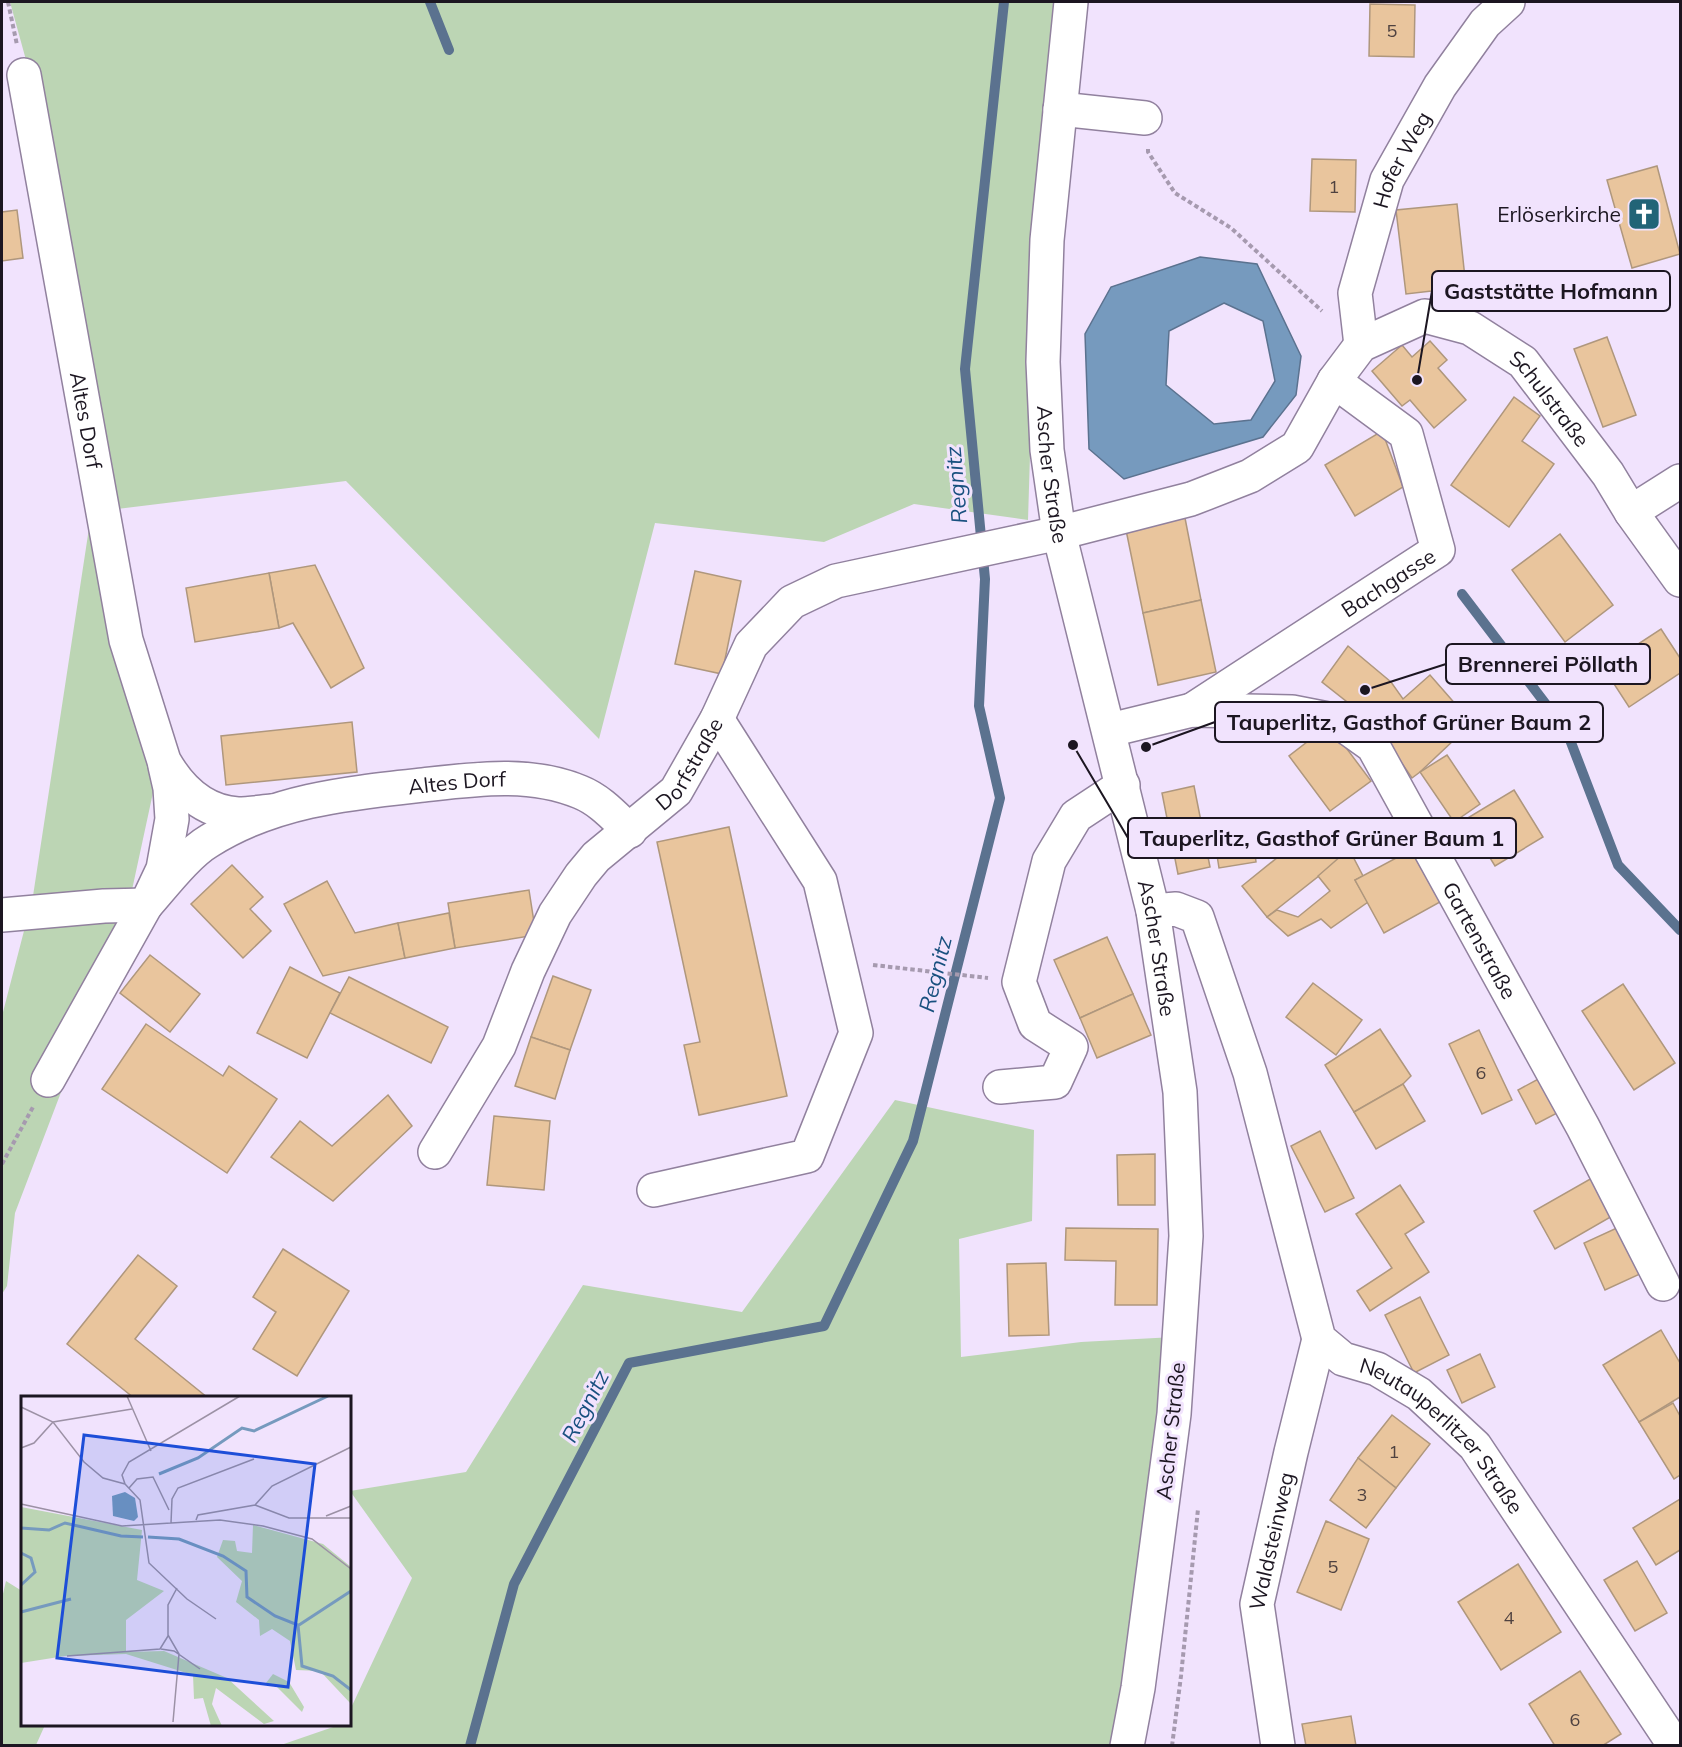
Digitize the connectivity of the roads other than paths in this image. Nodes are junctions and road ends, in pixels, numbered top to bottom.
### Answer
1 (1071, 2) edge
2 (1508, 2) edge
3 (24, 75) road end
4 (1060, 109) junction
5 (1145, 118) road end
6 (1361, 345) junction
7 (1334, 381) junction
8 (1680, 481) edge
9 (1631, 512) junction
10 (1059, 533) junction
11 (1680, 580) edge
12 (1192, 710) junction
13 (717, 719) junction
14 (1110, 730) junction
15 (164, 761) junction
16 (1123, 785) junction
17 (272, 811) junction
18 (630, 831) junction
19 (146, 905) junction
20 (1153, 911) junction
21 (2, 915) edge
22 (48, 1080) road end
23 (1000, 1087) dead end
24 (435, 1152) dead end
25 (654, 1190) dead end
26 (1663, 1284) dead end
27 (1319, 1339) junction
28 (1127, 1746) edge
29 (1278, 1746) edge
30 (1675, 1746) edge

1 - 4 street, Ascher Straße
2 - 6 street, Hofer Weg
3 - 15 street, Altes Dorf
4 - 5 street
4 - 10 street, Ascher Straße
6 - 7 street
6 - 9 street, Schulstraße
7 - 10 street
7 - 12 street, Bachgasse
8 - 9 street
9 - 11 street, Schulstraße
10 - 13 street, Dorfstraße
10 - 14 street, Ascher Straße
12 - 14 street, Gartenstraße
12 - 26 street, Gartenstraße
13 - 18 street, Dorfstraße
13 - 25 street
14 - 16 street, Ascher Straße
15 - 17 street, Altes Dorf
15 - 19 street, Altes Dorf
16 - 20 street, Ascher Straße
16 - 23 street
17 - 18 street, Altes Dorf
17 - 19 street, Altes Dorf
18 - 24 street, Dorfstraße
19 - 21 street
19 - 22 street, Altes Dorf
20 - 27 street
20 - 28 street, Ascher Straße
27 - 29 street, Waldsteinweg
27 - 30 street, Neutauperlitzer Straße

